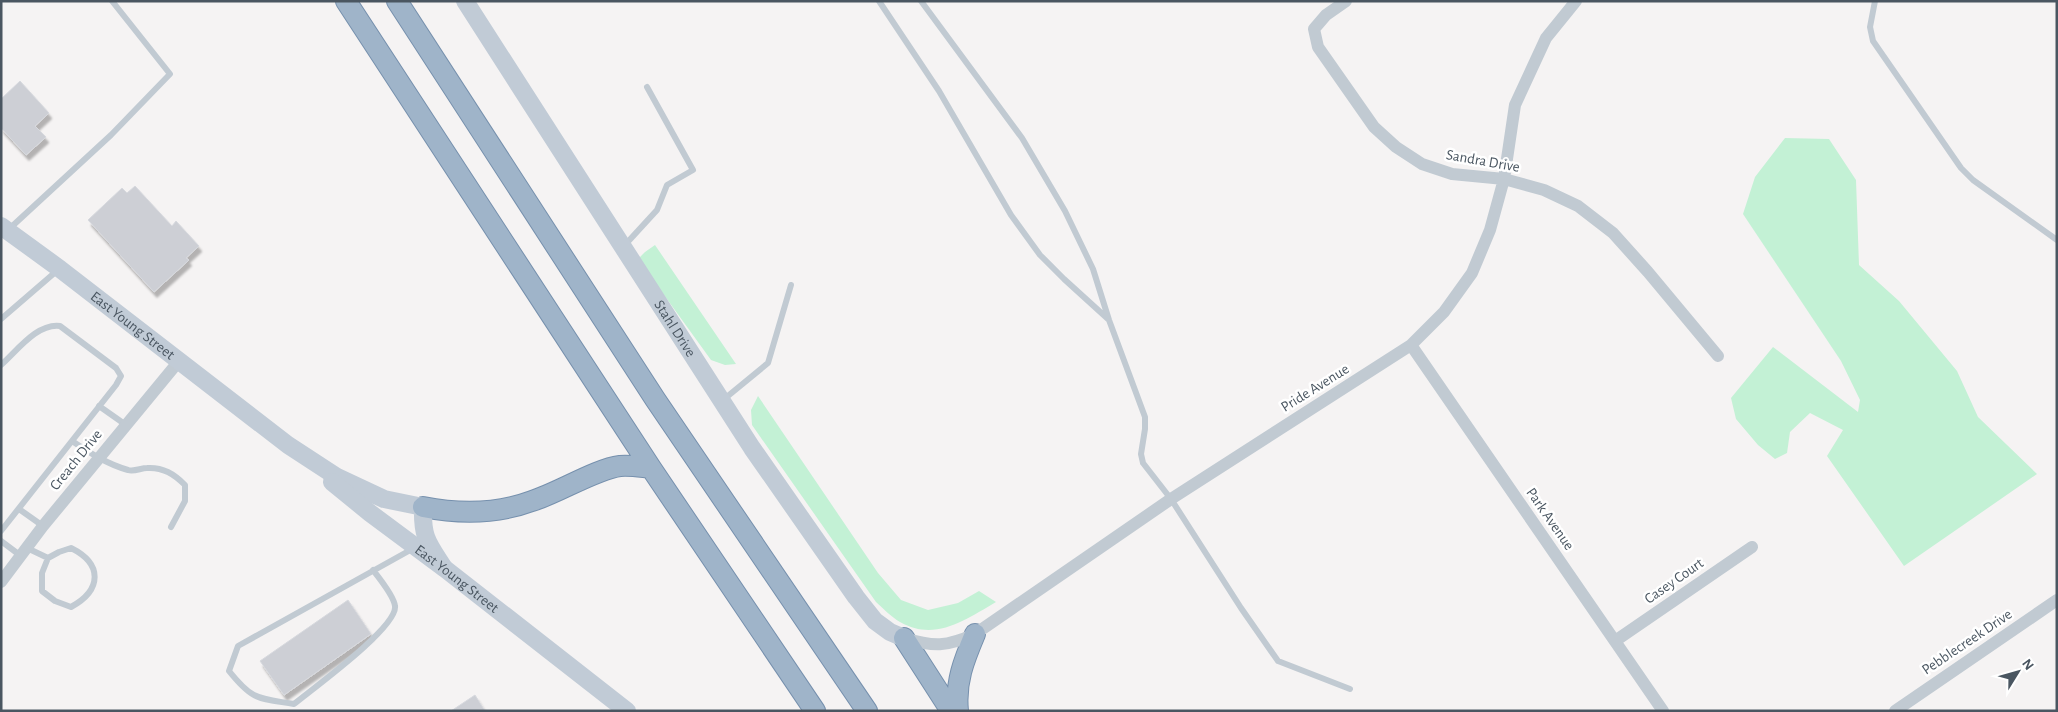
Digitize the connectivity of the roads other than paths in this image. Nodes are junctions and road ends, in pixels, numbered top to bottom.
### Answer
1 (112, 1) edge
2 (346, 1) edge
3 (397, 1) edge
4 (465, 1) edge
5 (879, 1) edge
6 (921, 1) edge
7 (1346, 1) edge
8 (1576, 1) edge
9 (1875, 1) edge
10 (647, 87) dead end
11 (1504, 179) junction
12 (4, 228) edge
13 (2057, 240) edge
14 (623, 247) junction
15 (60, 269) junction
16 (791, 285) dead end
17 (1, 319) edge
18 (1109, 320) junction
19 (1411, 345) junction
20 (1718, 356) dead end
21 (180, 361) junction
22 (1, 365) edge
23 (722, 401) junction
24 (99, 406) junction
25 (126, 425) junction
26 (72, 441) junction
27 (288, 445) junction
28 (98, 459) junction
29 (651, 468) junction
30 (1171, 499) junction
31 (423, 507) junction
32 (19, 509) junction
33 (44, 526) junction
34 (171, 527) dead end
35 (1, 531) edge
36 (1, 541) edge
37 (1752, 546) dead end
38 (416, 547) junction
39 (24, 552) junction
40 (48, 558) junction
41 (444, 568) junction
42 (373, 570) junction
43 (1, 582) edge
44 (2057, 600) edge
45 (975, 634) junction
46 (904, 638) junction
47 (1615, 642) junction
48 (1350, 689) dead end
49 (622, 709) edge
50 (815, 711) edge
51 (867, 711) edge
52 (951, 711) edge
53 (958, 711) edge
54 (1663, 711) edge
55 (1895, 711) edge

1 - 12 lane
2 - 29 highway
3 - 51 highway
4 - 14 main road, Stahl Drive
5 - 18 lane
6 - 18 lane
7 - 11 street, Sandra Drive
8 - 11 street, Pride Avenue
9 - 13 lane
10 - 14 lane
11 - 19 street, Pride Avenue
11 - 20 street, Sandra Drive
12 - 15 main road, East Young Street
14 - 23 main road, Stahl Drive
15 - 17 lane
15 - 21 main road, East Young Street
16 - 23 lane
18 - 30 lane
19 - 30 street, Pride Avenue
19 - 47 street, Park Avenue
21 - 25 street, Creach Drive
21 - 27 main road, East Young Street
22 - 24 lane
23 - 46 main road, Stahl Drive
24 - 25 lane
24 - 26 lane
25 - 28 street, Creach Drive
26 - 28 lane
26 - 32 lane
27 - 31 main road, East Young Street
27 - 38 main road, East Young Street
28 - 33 street, Creach Drive
28 - 34 lane
29 - 31 highway
29 - 50 highway
30 - 45 street, Pride Avenue
30 - 48 lane
31 - 41 main road
32 - 33 lane
32 - 35 lane
33 - 39 street, Creach Drive
36 - 39 lane
37 - 47 street, Casey Court
38 - 41 main road, East Young Street
38 - 42 lane
39 - 40 lane
39 - 43 street, Creach Drive
40 - 40 lane
41 - 49 main road, East Young Street
42 - 42 lane
44 - 55 street, Pebblecreek Drive
45 - 46 street, Pride Avenue
45 - 53 highway
46 - 52 highway
47 - 54 street, Park Avenue

